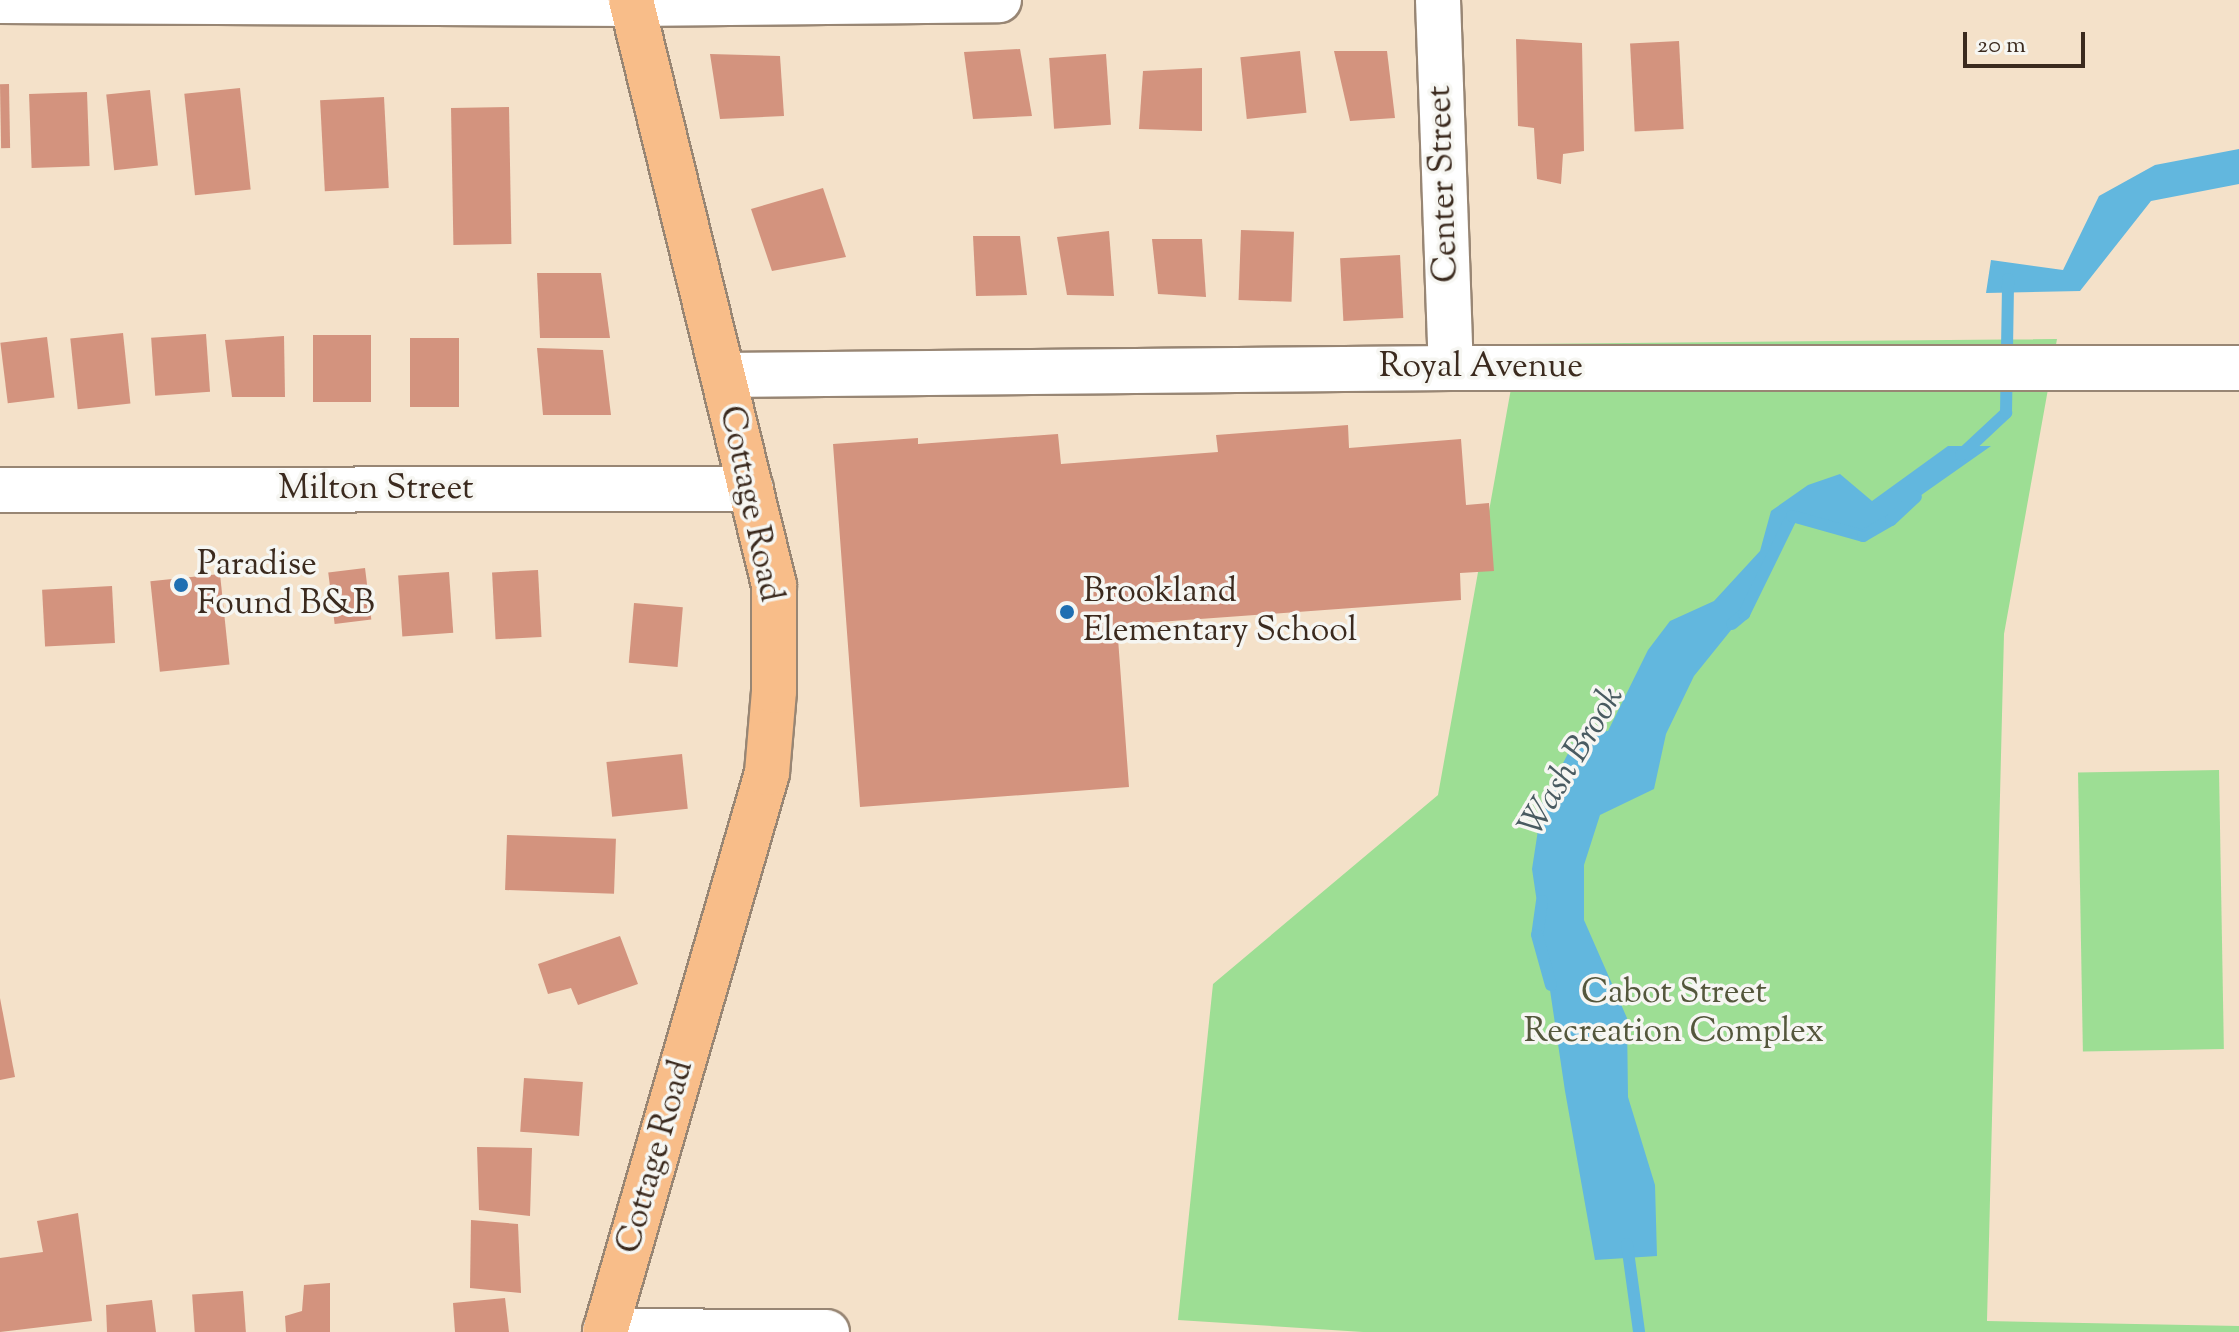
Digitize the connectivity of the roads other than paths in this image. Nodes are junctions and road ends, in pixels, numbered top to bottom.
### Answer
1 (999, 0) edge
2 (1438, 0) edge
3 (0, 1) edge
4 (631, 2) edge
5 (1451, 368) junction
6 (2239, 368) edge
7 (723, 375) junction
8 (751, 489) junction
9 (0, 490) edge
10 (605, 1331) edge
11 (827, 1332) edge

1 - 4 street
2 - 5 street, Center Street
3 - 4 street
4 - 7 main road, Cottage Road
5 - 6 street, Royal Avenue
5 - 7 street, Royal Avenue
7 - 8 main road, Cottage Road
8 - 9 street, Milton Street
8 - 10 main road, Cottage Road
10 - 11 street

